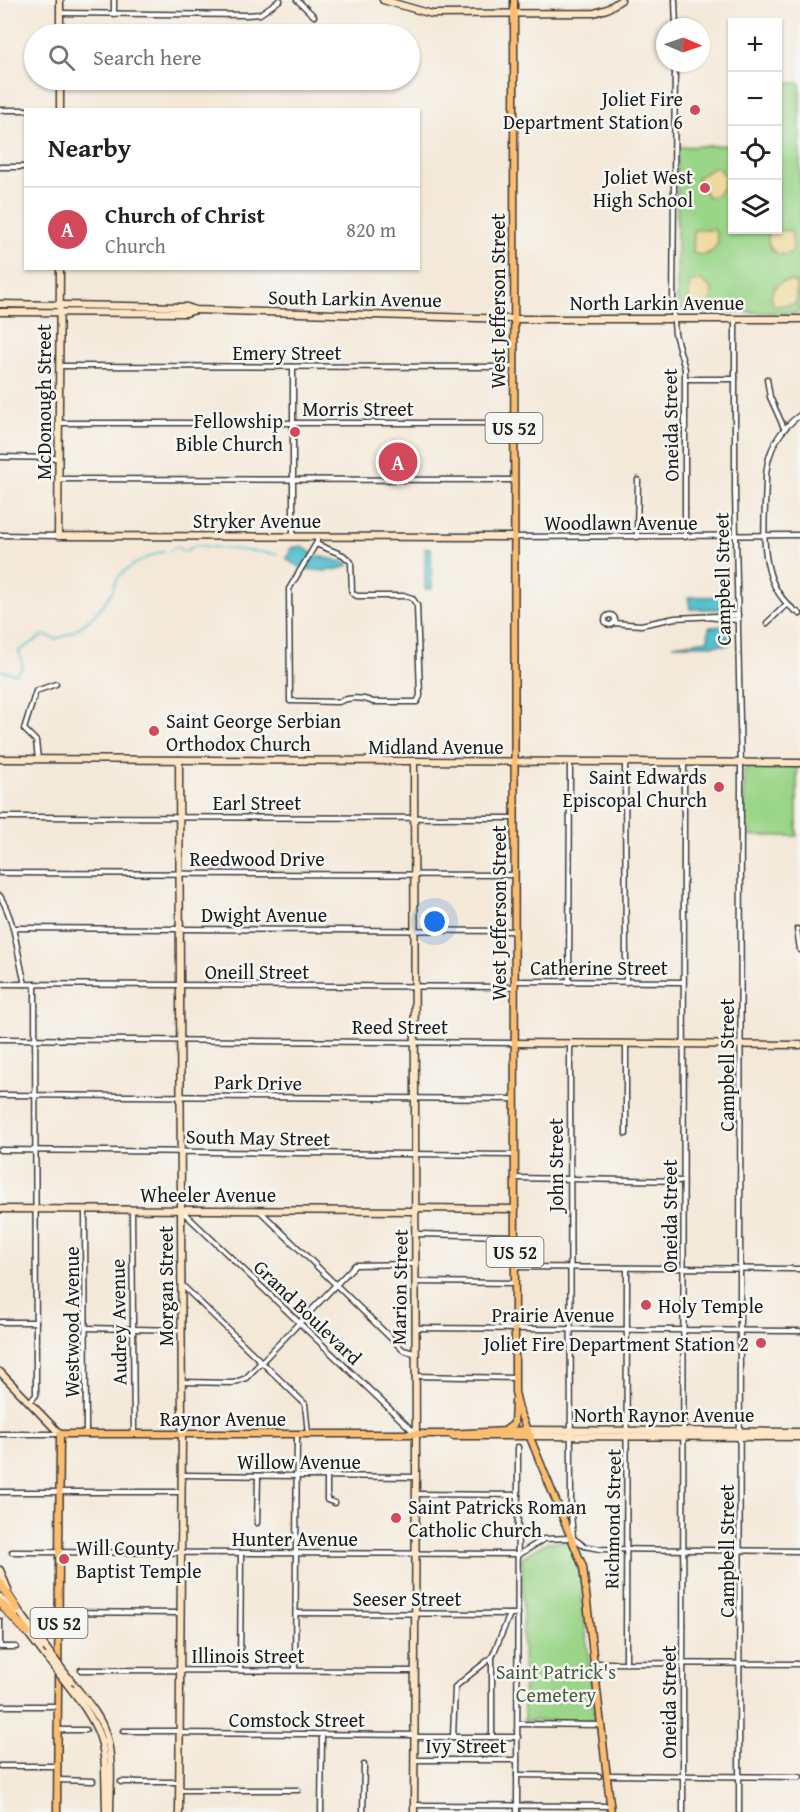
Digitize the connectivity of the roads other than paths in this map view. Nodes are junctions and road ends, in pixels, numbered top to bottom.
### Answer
1 (60, 0) edge
2 (114, 0) edge
3 (280, 0) edge
4 (297, 0) edge
5 (383, 0) edge
6 (413, 0) edge
7 (514, 0) edge
8 (621, 0) edge
9 (675, 0) edge
10 (413, 10) junction
11 (60, 13) junction
12 (114, 14) junction
13 (514, 14) junction
14 (314, 16) dead end
15 (676, 18) edge
16 (60, 24) edge
17 (675, 72) edge
18 (60, 90) edge
19 (60, 108) edge
20 (0, 110) edge
21 (24, 110) edge
22 (0, 167) edge
23 (24, 167) edge
24 (60, 270) edge
25 (0, 304) edge
26 (60, 304) junction
27 (195, 310) junction
28 (0, 312) edge
29 (60, 313) junction
30 (674, 318) junction
31 (735, 318) junction
32 (514, 319) junction
33 (800, 319) edge
34 (59, 366) junction
35 (293, 367) junction
36 (514, 367) junction
37 (686, 379) junction
38 (735, 379) junction
39 (767, 379) dead end
40 (800, 415) edge
41 (59, 423) junction
42 (293, 423) junction
43 (514, 423) junction
44 (784, 428) junction
45 (0, 457) edge
46 (59, 458) junction
47 (59, 479) junction
48 (293, 479) junction
49 (514, 480) junction
50 (638, 480) dead end
51 (766, 534) junction
52 (0, 535) edge
53 (736, 535) junction
54 (800, 535) edge
55 (58, 536) junction
56 (293, 537) junction
57 (514, 537) junction
58 (637, 537) junction
59 (685, 537) junction
60 (317, 541) junction
61 (787, 604) junction
62 (800, 614) edge
63 (738, 617) junction
64 (767, 623) dead end
65 (613, 624) dead end
66 (56, 684) dead end
67 (0, 759) edge
68 (38, 759) junction
69 (179, 760) junction
70 (414, 762) junction
71 (514, 763) junction
72 (570, 763) junction
73 (625, 763) junction
74 (684, 763) junction
75 (741, 763) junction
76 (800, 763) edge
77 (0, 817) edge
78 (179, 817) junction
79 (414, 818) junction
80 (514, 818) junction
81 (0, 873) edge
82 (180, 873) junction
83 (414, 874) junction
84 (514, 875) junction
85 (0, 896) edge
86 (14, 928) junction
87 (180, 929) junction
88 (797, 929) dead end
89 (414, 930) junction
90 (515, 931) junction
91 (800, 950) edge
92 (569, 982) junction
93 (627, 982) junction
94 (683, 982) junction
95 (0, 984) edge
96 (25, 984) junction
97 (35, 984) junction
98 (515, 984) junction
99 (180, 985) junction
100 (414, 987) junction
101 (0, 1039) edge
102 (35, 1039) junction
103 (180, 1041) junction
104 (416, 1042) junction
105 (515, 1043) junction
106 (570, 1044) junction
107 (626, 1044) junction
108 (683, 1044) junction
109 (741, 1045) junction
110 (800, 1045) edge
111 (0, 1095) edge
112 (34, 1095) junction
113 (180, 1096) junction
114 (416, 1098) junction
115 (515, 1099) junction
116 (626, 1134) dead end
117 (0, 1150) edge
118 (34, 1150) junction
119 (181, 1152) junction
120 (416, 1154) junction
121 (515, 1155) junction
122 (515, 1178) junction
123 (569, 1179) junction
124 (683, 1181) junction
125 (0, 1209) edge
126 (35, 1209) junction
127 (85, 1209) junction
128 (515, 1209) junction
129 (132, 1210) junction
130 (181, 1210) junction
131 (416, 1210) junction
132 (260, 1211) junction
133 (416, 1234) junction
134 (515, 1236) junction
135 (416, 1264) junction
136 (515, 1267) junction
137 (570, 1267) junction
138 (627, 1268) junction
139 (684, 1268) junction
140 (742, 1268) junction
141 (800, 1269) edge
142 (416, 1282) junction
143 (515, 1283) junction
144 (181, 1285) junction
145 (335, 1285) junction
146 (0, 1322) edge
147 (36, 1322) junction
148 (298, 1323) junction
149 (86, 1328) junction
150 (414, 1328) junction
151 (515, 1328) junction
152 (134, 1329) junction
153 (570, 1329) junction
154 (627, 1329) junction
155 (182, 1330) junction
156 (684, 1330) junction
157 (742, 1330) junction
158 (800, 1331) edge
159 (414, 1353) junction
160 (261, 1362) junction
161 (0, 1372) edge
162 (414, 1376) junction
163 (515, 1378) junction
164 (182, 1382) junction
165 (515, 1392) junction
166 (30, 1402) junction
167 (506, 1430) junction
168 (800, 1432) edge
169 (529, 1433) junction
170 (571, 1433) junction
171 (0, 1434) edge
172 (60, 1434) junction
173 (86, 1434) junction
174 (134, 1434) junction
175 (182, 1434) junction
176 (297, 1434) junction
177 (308, 1434) junction
178 (416, 1434) junction
179 (446, 1434) junction
180 (628, 1434) junction
181 (685, 1434) junction
182 (742, 1434) junction
183 (800, 1437) edge
184 (518, 1447) dead end
185 (182, 1475) junction
186 (258, 1476) junction
187 (298, 1476) junction
188 (327, 1476) junction
189 (416, 1476) junction
190 (0, 1492) edge
191 (182, 1492) junction
192 (60, 1493) junction
193 (416, 1494) junction
194 (518, 1495) junction
195 (334, 1503) dead end
196 (257, 1523) dead end
197 (573, 1538) junction
198 (627, 1550) junction
199 (684, 1551) junction
200 (741, 1551) junction
201 (800, 1551) edge
202 (12, 1552) dead end
203 (59, 1552) junction
204 (181, 1552) junction
205 (241, 1553) junction
206 (296, 1553) junction
207 (416, 1553) junction
208 (518, 1554) junction
209 (0, 1570) edge
210 (0, 1583) edge
211 (0, 1597) edge
212 (0, 1603) edge
213 (17, 1609) junction
214 (59, 1612) junction
215 (181, 1613) junction
216 (296, 1613) junction
217 (416, 1613) junction
218 (510, 1614) junction
219 (518, 1614) junction
220 (0, 1621) edge
221 (27, 1632) junction
222 (0, 1647) edge
223 (15, 1647) dead end
224 (492, 1657) junction
225 (594, 1663) junction
226 (626, 1663) junction
227 (683, 1663) junction
228 (740, 1664) junction
229 (800, 1664) edge
230 (81, 1670) dead end
231 (180, 1670) junction
232 (240, 1670) junction
233 (295, 1670) junction
234 (414, 1671) junction
235 (0, 1706) edge
236 (58, 1707) junction
237 (518, 1724) junction
238 (602, 1725) junction
239 (58, 1730) junction
240 (86, 1730) dead end
241 (123, 1731) dead end
242 (180, 1732) junction
243 (322, 1735) junction
244 (414, 1736) junction
245 (453, 1737) junction
246 (492, 1737) junction
247 (518, 1737) junction
248 (110, 1757) junction
249 (414, 1760) junction
250 (518, 1760) junction
251 (364, 1765) dead end
252 (0, 1766) edge
253 (58, 1766) junction
254 (518, 1775) junction
255 (683, 1775) junction
256 (599, 1776) dead end
257 (607, 1776) junction
258 (740, 1776) junction
259 (800, 1777) edge
260 (105, 1778) junction
261 (58, 1780) junction
262 (93, 1781) dead end
263 (121, 1782) dead end
264 (180, 1782) junction
265 (180, 1790) junction
266 (298, 1790) dead end
267 (518, 1805) junction
268 (414, 1808) edge
269 (612, 1810) edge
270 (57, 1812) edge
271 (101, 1812) edge
272 (108, 1812) edge
273 (115, 1812) edge
274 (180, 1812) edge
275 (321, 1812) edge
276 (363, 1812) edge
277 (517, 1812) edge
278 (683, 1812) edge
279 (740, 1812) edge

1 - 11 street
2 - 12 street
3 - 12 street
4 - 14 street
5 - 10 street
6 - 10 street
7 - 13 main road, West Jefferson Street / US 52
8 - 13 street
9 - 15 street
10 - 13 street
11 - 12 street
11 - 16 street
13 - 32 main road, West Jefferson Street / US 52
17 - 30 street, Oneida Street
18 - 19 street
20 - 21 street
22 - 23 street
24 - 26 street, McDonough Street
25 - 26 street, South Larkin Avenue
26 - 27 street, South Larkin Avenue
26 - 29 street, McDonough Street
27 - 29 street, South Larkin Avenue
27 - 32 street, South Larkin Avenue
28 - 29 street, South Larkin Avenue
29 - 34 street, McDonough Street
30 - 31 street, North Larkin Avenue
30 - 32 street, North Larkin Avenue
30 - 37 street, Oneida Street
31 - 33 street, North Larkin Avenue
31 - 38 street, Campbell Street
32 - 36 main road, West Jefferson Street / US 52
34 - 35 street, Emery Street
34 - 41 street, McDonough Street
35 - 36 street, Emery Street
35 - 42 street
36 - 43 main road, West Jefferson Street / US 52
37 - 38 street
37 - 59 street, Oneida Street
38 - 53 street, Campbell Street
39 - 44 street
40 - 44 street
41 - 42 street, Morris Street
41 - 46 street, McDonough Street
42 - 43 street, Morris Street
42 - 48 street
43 - 49 main road, West Jefferson Street / US 52
44 - 51 street
45 - 46 street
46 - 47 street, McDonough Street
47 - 48 street
47 - 55 street, McDonough Street
48 - 49 street
48 - 56 street
49 - 57 main road, West Jefferson Street / US 52
50 - 58 street
51 - 53 street, Woodlawn Avenue
51 - 54 street, Woodlawn Avenue
51 - 61 street
52 - 55 street, Stryker Avenue
53 - 59 street, Woodlawn Avenue
53 - 63 street, Campbell Street
55 - 56 street, Stryker Avenue
56 - 60 street, Stryker Avenue
57 - 58 street, Woodlawn Avenue
57 - 60 street, Stryker Avenue
57 - 71 main road, West Jefferson Street / US 52
58 - 59 street, Woodlawn Avenue
60 - 60 street
61 - 62 street
61 - 64 street
63 - 65 street
63 - 75 street, Campbell Street
66 - 68 street
67 - 68 street, Midland Avenue
68 - 69 street, Midland Avenue
69 - 70 street, Midland Avenue
69 - 78 street, Morgan Street
70 - 71 street, Midland Avenue
70 - 79 street, Marion Street
71 - 72 street, Midland Avenue
71 - 80 main road, West Jefferson Street / US 52
72 - 73 street, Midland Avenue
72 - 92 street
73 - 74 street, Midland Avenue
73 - 93 street
74 - 75 street, Midland Avenue
74 - 94 street, Oneida Street
75 - 76 street, Midland Avenue
75 - 109 street, Campbell Street
77 - 78 street, Earl Street
78 - 79 street, Earl Street
78 - 82 street, Morgan Street
79 - 80 street, Earl Street
79 - 83 street, Marion Street
80 - 84 main road, West Jefferson Street / US 52
81 - 82 street, Reedwood Drive
82 - 83 street, Reedwood Drive
82 - 87 street, Morgan Street
83 - 84 street, Reedwood Drive
83 - 89 street, Marion Street
84 - 90 main road, West Jefferson Street / US 52
85 - 86 street
86 - 87 street, Dwight Avenue
86 - 96 street
87 - 89 street, Dwight Avenue
87 - 99 street, Morgan Street
88 - 91 street
89 - 90 street, Dwight Avenue
89 - 100 street, Marion Street
90 - 98 main road, West Jefferson Street / US 52
92 - 93 street, Catherine Street
92 - 98 street, Catherine Street
93 - 94 street, Catherine Street
94 - 108 street, Oneida Street
95 - 96 street, Oneill Street
96 - 97 street, Oneill Street
97 - 99 street, Oneill Street
97 - 102 street
98 - 100 street, Oneill Street
98 - 105 main road, West Jefferson Street / US 52
99 - 100 street, Oneill Street
99 - 103 street, Morgan Street
100 - 104 street, Marion Street
101 - 102 street, Reed Street
102 - 103 street, Reed Street
102 - 112 street
103 - 104 street, Reed Street
103 - 113 street, Morgan Street
104 - 105 street, Reed Street
104 - 114 street, Marion Street
105 - 106 street, Reed Street
105 - 115 main road, West Jefferson Street / US 52
106 - 107 street, Reed Street
106 - 123 street, John Street
107 - 108 street, Reed Street
107 - 116 street
108 - 109 street, Reed Street
108 - 124 street, Oneida Street
109 - 110 street, Reed Street
109 - 140 street, Campbell Street
111 - 112 street, Park Drive
112 - 113 street, Park Drive
112 - 118 street
113 - 114 street, Park Drive
113 - 119 street, Morgan Street
114 - 115 street, Park Drive
114 - 120 street, Marion Street
115 - 121 main road, West Jefferson Street / US 52
117 - 118 street, South May Street
118 - 119 street, South May Street
118 - 126 street
119 - 120 street, South May Street
119 - 130 street, Morgan Street
120 - 121 street, South May Street
120 - 131 street, Marion Street
121 - 122 main road, West Jefferson Street / US 52
122 - 123 street
122 - 128 main road, West Jefferson Street / US 52
123 - 124 street
123 - 137 street, John Street
124 - 139 street, Oneida Street
125 - 126 street, Wheeler Avenue
126 - 127 street, Wheeler Avenue
126 - 147 street
127 - 129 street, Wheeler Avenue
127 - 149 street, Westwood Avenue
128 - 131 street, Wheeler Avenue
128 - 134 main road, West Jefferson Street / US 52
129 - 130 street, Wheeler Avenue
129 - 152 street, Audrey Avenue
130 - 132 street, Wheeler Avenue
130 - 144 street, Morgan Street
130 - 148 street, Grand Boulevard
131 - 132 street, Wheeler Avenue
131 - 133 street, Marion Street
132 - 145 street
133 - 134 street
133 - 135 street, Marion Street
134 - 136 main road, West Jefferson Street / US 52
135 - 142 street, Marion Street
135 - 145 street
136 - 137 street
136 - 143 main road, West Jefferson Street / US 52
137 - 138 street
137 - 153 street, John Street
138 - 139 street
138 - 154 street, Richmond Street
139 - 140 street
139 - 156 street, Oneida Street
140 - 141 street
140 - 157 street, Campbell Street
142 - 143 street
142 - 150 street, Marion Street
143 - 151 main road, West Jefferson Street / US 52
144 - 155 street, Morgan Street
144 - 160 street
145 - 148 street
145 - 159 street
146 - 147 street
147 - 166 street
148 - 160 street
148 - 178 street, Grand Boulevard
149 - 152 street
149 - 173 street, Westwood Avenue
150 - 151 street, Prairie Avenue
150 - 159 street, Marion Street
151 - 153 street, Prairie Avenue
151 - 163 main road, West Jefferson Street / US 52
152 - 155 street
152 - 174 street, Audrey Avenue
153 - 154 street, Prairie Avenue
153 - 170 street, John Street
154 - 156 street, Prairie Avenue
154 - 180 street, Richmond Street
155 - 164 street, Morgan Street
156 - 157 street, Prairie Avenue
156 - 181 street, Oneida Street
157 - 158 street, Prairie Avenue
157 - 182 street, Campbell Street
159 - 162 street, Marion Street
160 - 164 street
160 - 177 street
161 - 166 street
162 - 163 street
162 - 178 street, Marion Street
163 - 165 main road, West Jefferson Street / US 52
164 - 175 street, Morgan Street
165 - 167 main road, US 52
165 - 169 main road, West Jefferson Street / US 52
166 - 172 street
167 - 169 main road, Raynor Avenue
167 - 179 main road, Raynor Avenue
168 - 182 street, North Raynor Avenue
169 - 170 street, North Raynor Avenue
169 - 179 main road, Raynor Avenue
169 - 197 main road, West Jefferson Street
170 - 180 street, North Raynor Avenue
170 - 197 street, John Street
171 - 172 street, Raynor Avenue
172 - 173 main road, Raynor Avenue
172 - 192 main road, US 52
173 - 174 main road, Raynor Avenue
174 - 175 main road, Raynor Avenue
175 - 176 main road, Raynor Avenue
175 - 185 street, Morgan Street
176 - 177 main road, Raynor Avenue
176 - 187 street
177 - 178 main road, Raynor Avenue
178 - 179 main road, Raynor Avenue
178 - 189 street, Marion Street
180 - 181 street, North Raynor Avenue
180 - 198 street, Richmond Street
181 - 182 street, North Raynor Avenue
181 - 199 street, Oneida Street
182 - 183 street, North Raynor Avenue
182 - 200 street, Campbell Street
184 - 194 street
185 - 186 street, Willow Avenue
185 - 191 street, Morgan Street
186 - 187 street, Willow Avenue
186 - 196 street
187 - 188 street, Willow Avenue
187 - 206 street
188 - 189 street, Willow Avenue
188 - 195 street
189 - 193 street, Marion Street
190 - 192 street
191 - 192 street
191 - 204 street, Morgan Street
192 - 203 main road, US 52
193 - 194 street
193 - 207 street, Marion Street
194 - 208 street
197 - 198 street
197 - 208 street
197 - 225 main road, West Jefferson Street
198 - 199 street
198 - 226 street, Richmond Street
199 - 200 street
199 - 227 street, Oneida Street
200 - 201 street
200 - 228 street, Campbell Street
202 - 203 street, Hunter Avenue
203 - 204 street, Hunter Avenue
203 - 214 main road, US 52
204 - 205 street, Hunter Avenue
204 - 215 street, Morgan Street
205 - 206 street, Hunter Avenue
205 - 232 street
206 - 207 street, Hunter Avenue
206 - 216 street
207 - 208 street, Hunter Avenue
207 - 217 street, Marion Street
208 - 219 street
209 - 213 street
210 - 213 highway
211 - 221 street
212 - 221 highway
213 - 248 street, bridge
214 - 215 street
214 - 236 main road, US 52
215 - 231 street, Morgan Street
216 - 217 street, Seeser Street
216 - 233 street
217 - 218 street, Seeser Street
217 - 234 street, Marion Street
218 - 219 street, Seeser Street
218 - 224 street
219 - 237 street
220 - 222 street
221 - 260 street, bridge
222 - 223 street
224 - 245 street
224 - 246 street
225 - 226 street
225 - 238 main road, West Jefferson Street
226 - 227 street
227 - 228 street
227 - 255 street, Oneida Street
228 - 229 street
228 - 258 street, Campbell Street
230 - 231 street, Illinois Street
231 - 232 street, Illinois Street
231 - 242 street, Morgan Street
232 - 233 street, Illinois Street
233 - 234 street, Illinois Street
234 - 244 street, Marion Street
235 - 236 street
236 - 239 main road, US 52
237 - 238 street
237 - 247 street
238 - 257 main road, West Jefferson Street
239 - 240 street
239 - 253 main road, US 52
241 - 242 street, Comstock Street
242 - 243 street, Comstock Street
242 - 264 street, Morgan Street
243 - 244 street, Comstock Street
243 - 275 street
244 - 245 street, Comstock Street
244 - 249 street, Marion Street
245 - 246 street, Comstock Street
246 - 247 street, Comstock Street
247 - 250 street
248 - 272 street
248 - 273 street
249 - 250 street, Ivy Street
249 - 268 street, Marion Street
250 - 254 street
251 - 276 street
252 - 253 street
253 - 261 main road, US 52
254 - 256 street
254 - 267 street
255 - 257 street
255 - 258 street
255 - 278 street, Oneida Street
257 - 269 main road, West Jefferson Street
258 - 259 street
258 - 279 street, Campbell Street
260 - 271 street
260 - 272 street
261 - 262 street
261 - 270 main road, US 52
263 - 264 street
264 - 265 street, Morgan Street
265 - 266 street
265 - 274 street, Morgan Street
267 - 268 street
267 - 269 street
267 - 277 street

